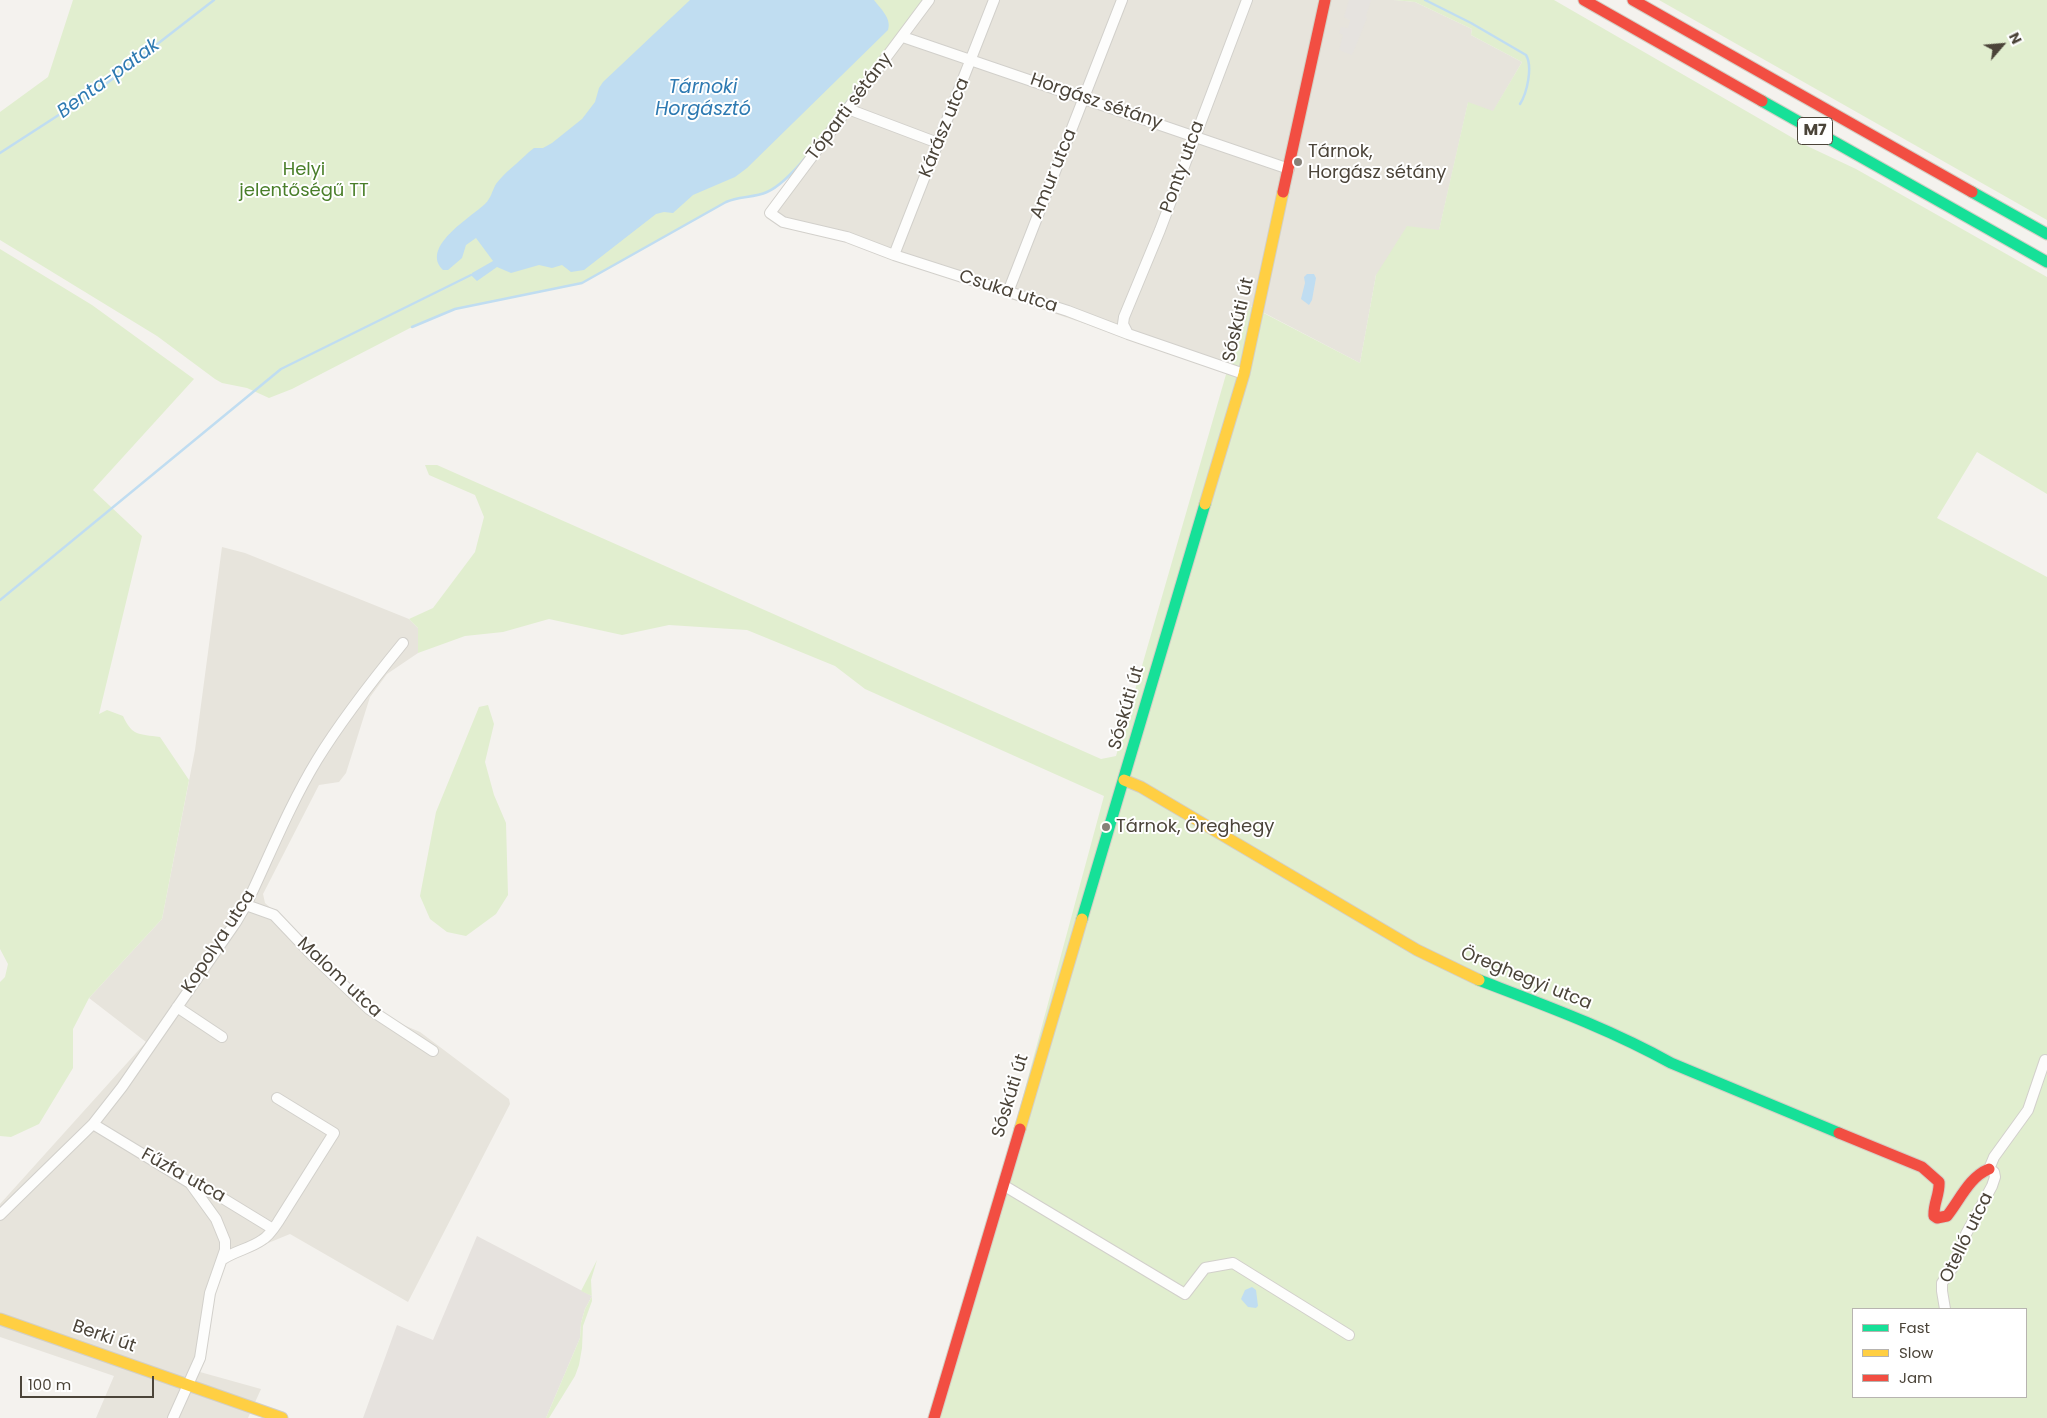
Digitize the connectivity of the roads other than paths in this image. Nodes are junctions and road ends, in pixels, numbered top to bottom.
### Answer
1 (929, 0) edge
2 (994, 0) edge
3 (1122, 0) edge
4 (1247, 0) edge
5 (1325, 0) edge
6 (1584, 0) edge
7 (1634, 0) edge
8 (903, 37) junction
9 (972, 60) junction
10 (1084, 98) junction
11 (848, 109) junction
12 (1195, 136) junction
13 (938, 143) junction
14 (1289, 169) junction
15 (770, 214) joint
16 (2047, 234) edge
17 (894, 255) junction
18 (2047, 262) edge
19 (1008, 292) junction
20 (1128, 334) junction
21 (1244, 374) junction
22 (402, 643) dead end
23 (1124, 780) junction
24 (246, 905) junction
25 (177, 1007) junction
26 (222, 1037) dead end
27 (433, 1052) dead end
28 (2045, 1060) dead end
29 (277, 1098) dead end
30 (94, 1124) junction
31 (1989, 1169) junction
32 (190, 1183) junction
33 (1003, 1185) junction
34 (0, 1215) edge
35 (273, 1229) junction
36 (223, 1259) junction
37 (1946, 1308) edge
38 (0, 1319) edge
39 (1349, 1335) dead end
40 (189, 1385) junction
41 (173, 1418) edge
42 (282, 1418) edge
43 (934, 1418) edge

1 - 8 street, Tóparti sétány
2 - 9 street, Kárász utca
3 - 10 street, Amur utca
4 - 12 street, Ponty utca
5 - 14 main road, Sóskúti út
6 - 18 main road, M7
7 - 16 main road, M7
8 - 9 street, Horgász sétány
8 - 11 street, Tóparti sétány
9 - 10 street, Horgász sétány
9 - 13 street, Kárász utca
10 - 12 street, Horgász sétány
10 - 19 street, Amur utca
11 - 13 street
11 - 15 street, Tóparti sétány
12 - 14 street, Horgász sétány
12 - 20 street, Ponty utca
13 - 17 street, Kárász utca
14 - 21 main road, Sóskúti út
15 - 17 street, Csuka utca
17 - 19 street, Csuka utca
19 - 20 street, Csuka utca
20 - 21 street, Csuka utca
21 - 23 main road, Sóskúti út
22 - 24 street, Kopolya utca
23 - 31 main road, Öreghegyi utca
23 - 33 main road, Sóskúti út
24 - 25 street, Kopolya utca
24 - 27 street, Malom utca
25 - 26 street
25 - 30 street, Kopolya utca
28 - 31 street
29 - 35 street
30 - 32 street, Fűzfa utca
30 - 34 street, Kopolya utca
31 - 37 street, Otelló utca
32 - 35 street, Fűzfa utca
32 - 36 street
33 - 39 street
33 - 43 main road, Sóskúti út
35 - 36 street
36 - 40 street
38 - 40 main road, Berki út
40 - 41 street
40 - 42 main road, Berki út

